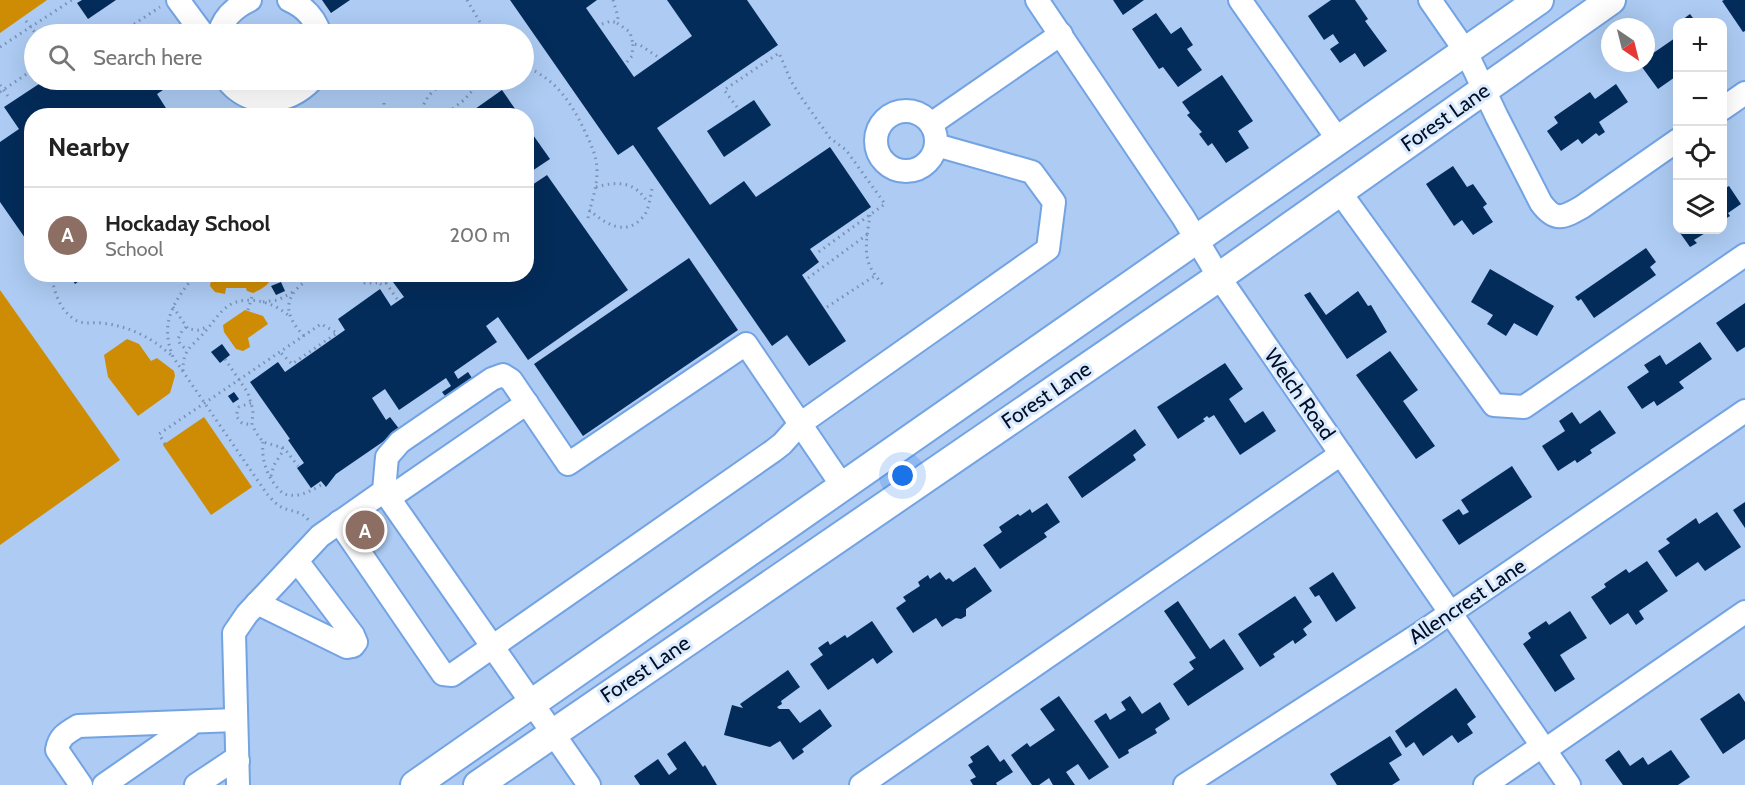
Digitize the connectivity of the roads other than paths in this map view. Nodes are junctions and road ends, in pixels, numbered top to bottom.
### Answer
1 (250, 0) edge
2 (289, 0) edge
3 (1037, 0) edge
4 (1240, 0) edge
5 (1430, 0) edge
6 (1539, 0) edge
7 (1611, 0) edge
8 (172, 1) edge
9 (193, 24) edge
10 (224, 24) edge
11 (315, 24) edge
12 (1061, 34) junction
13 (1466, 52) junction
14 (238, 90) edge
15 (300, 90) edge
16 (1483, 90) junction
17 (1745, 93) edge
18 (1727, 106) edge
19 (1339, 141) junction
20 (1673, 143) edge
21 (1339, 191) junction
22 (1196, 239) junction
23 (1745, 255) edge
24 (1219, 277) junction
25 (527, 403) junction
26 (1745, 411) edge
27 (800, 424) junction
28 (1341, 454) junction
29 (843, 486) junction
30 (386, 495) junction
31 (866, 518) junction
32 (339, 522) junction
33 (297, 561) junction
34 (257, 603) junction
35 (1745, 612) edge
36 (1450, 613) junction
37 (493, 647) junction
38 (533, 704) junction
39 (237, 720) junction
40 (191, 722) junction
41 (554, 732) junction
42 (1543, 748) junction
43 (238, 760) junction
44 (81, 785) edge
45 (104, 785) edge
46 (196, 785) edge
47 (238, 785) edge
48 (415, 785) edge
49 (478, 785) edge
50 (589, 785) edge
51 (861, 785) edge
52 (1185, 785) edge
53 (1485, 785) edge
54 (1569, 785) edge

1 - 10 street
2 - 11 street
3 - 12 street, Welch Road
4 - 19 street
5 - 13 street
6 - 13 main road, Forest Lane
7 - 16 main road, Forest Lane
8 - 9 street
12 - 22 street, Welch Road
12 - 27 street
13 - 16 street
13 - 19 main road, Forest Lane
14 - 15 street
16 - 20 street
16 - 21 main road, Forest Lane
17 - 18 street
19 - 22 main road, Forest Lane
21 - 23 street
21 - 24 main road, Forest Lane
22 - 24 street, Welch Road
22 - 29 main road, Forest Lane
24 - 28 street, Welch Road
24 - 31 main road, Forest Lane
25 - 27 street
25 - 30 street
25 - 30 street
26 - 36 street, Allencrest Lane
27 - 29 street
27 - 37 street
28 - 36 street, Welch Road
28 - 51 street
29 - 31 main road
29 - 38 main road, Forest Lane
30 - 32 street
30 - 37 street
31 - 41 main road, Forest Lane
32 - 33 street
32 - 37 street
33 - 34 street
33 - 34 street
34 - 39 street
35 - 42 street
36 - 42 street, Welch Road
36 - 52 street, Allencrest Lane
37 - 38 street
38 - 41 street
38 - 48 main road, Forest Lane
39 - 40 street
39 - 43 street
40 - 44 street
40 - 45 street
41 - 49 main road, Forest Lane
41 - 50 street
42 - 53 street
42 - 54 street, Welch Road
43 - 46 street
43 - 47 street

